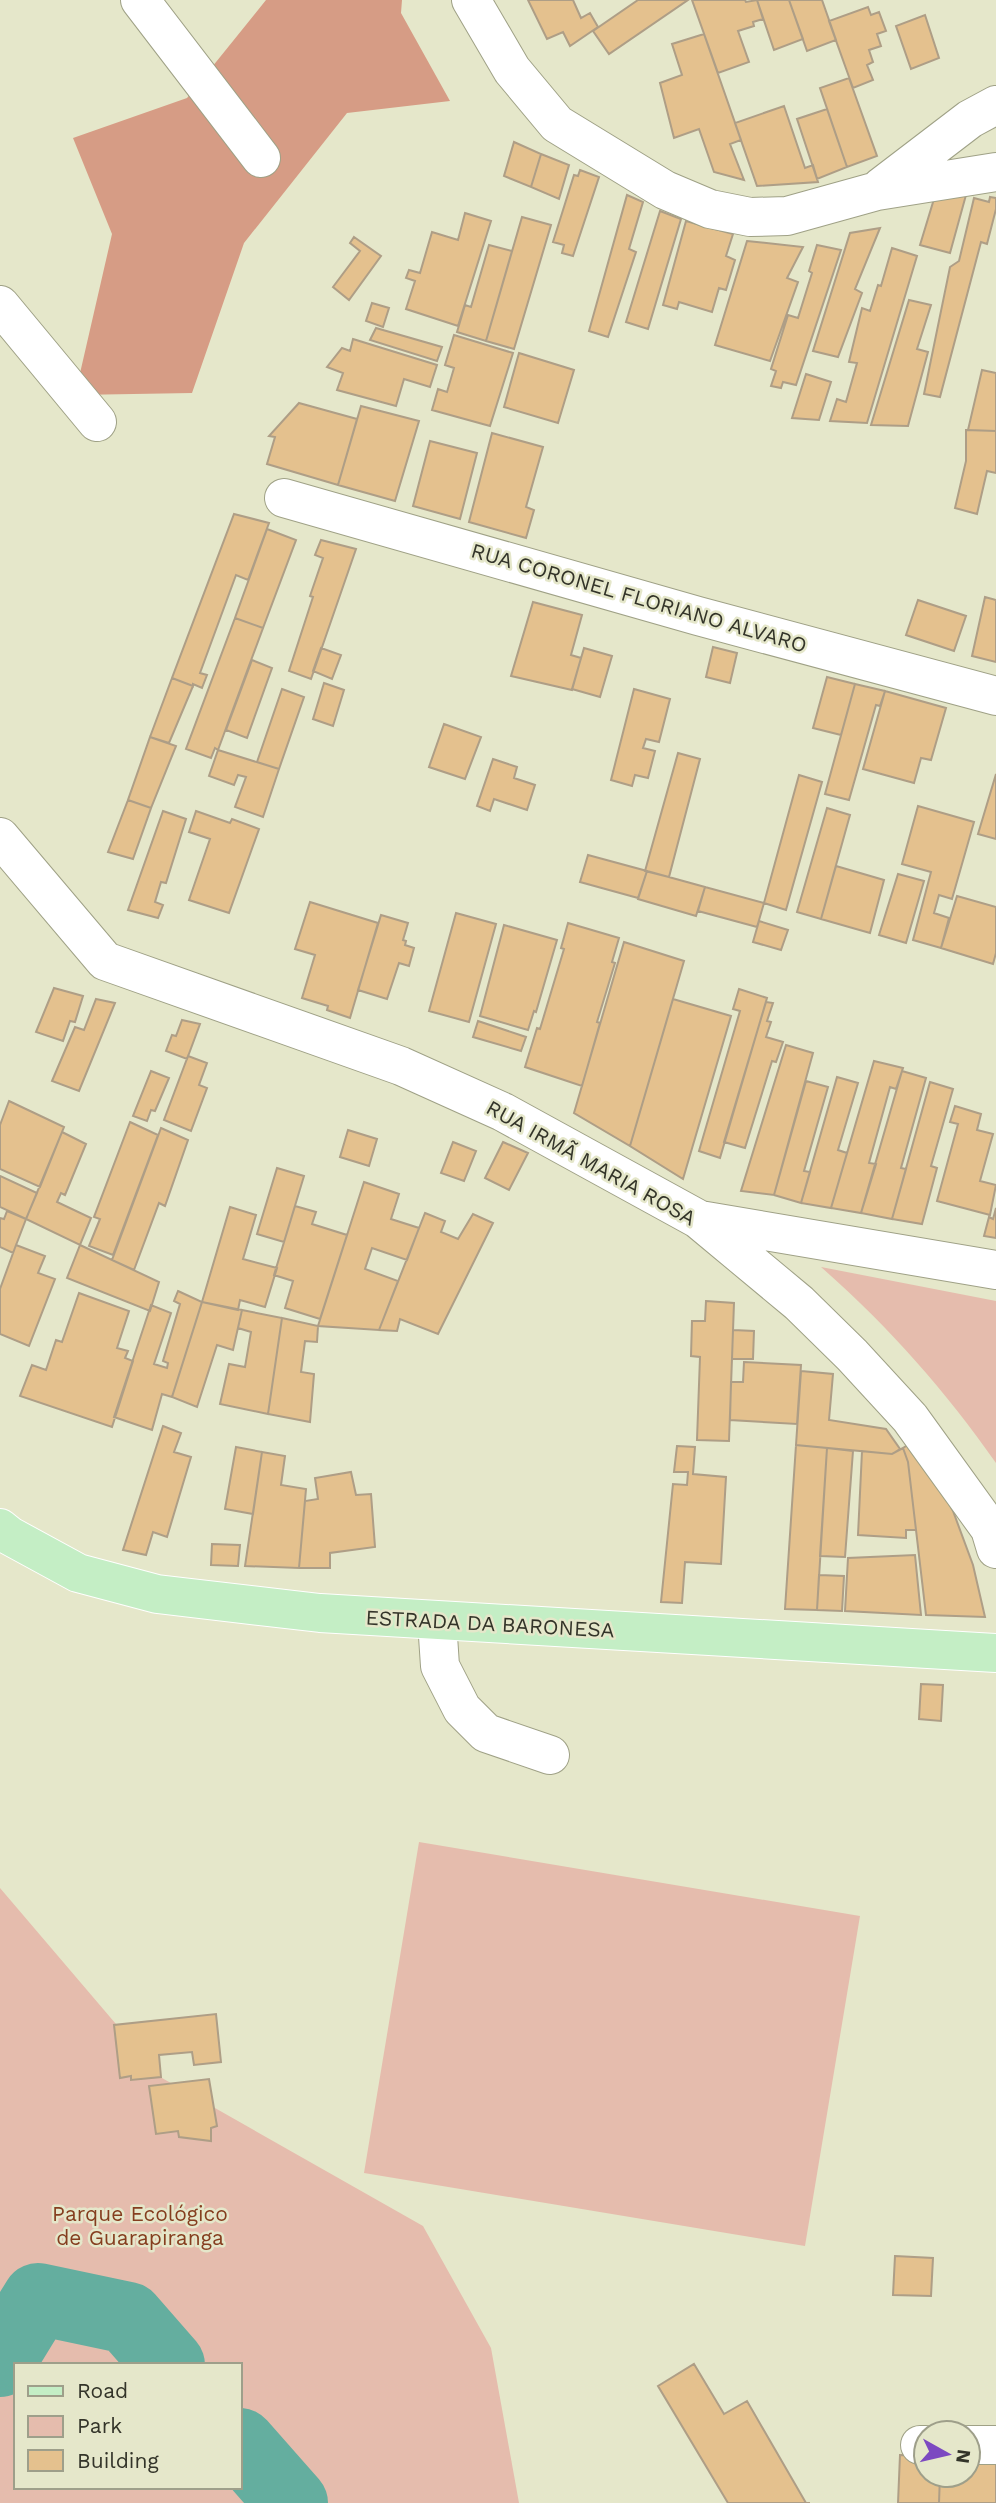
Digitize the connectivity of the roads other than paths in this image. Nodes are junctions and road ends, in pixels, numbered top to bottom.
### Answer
1 (140, 0) edge
2 (471, 0) edge
3 (996, 105) edge
4 (261, 158) dead end
5 (996, 172) edge
6 (877, 191) junction
7 (0, 305) edge
8 (97, 422) dead end
9 (284, 498) dead end
10 (996, 696) edge
11 (0, 837) edge
12 (698, 1219) junction
13 (996, 1269) edge
14 (0, 1528) edge
15 (994, 1535) edge
16 (437, 1620) junction
17 (996, 1653) edge
18 (550, 1755) dead end

1 - 4 street
2 - 6 street
3 - 6 street
5 - 6 street
7 - 8 street
9 - 10 street, RUA CORONEL FLORIANO ALVARO
11 - 12 street, RUA IRMÃ MARIA ROSA
12 - 13 street
12 - 15 street, RUA IRMÃ MARIA ROSA
14 - 16 main road, ESTRADA DA BARONESA
16 - 17 main road, ESTRADA DA BARONESA
16 - 18 street

